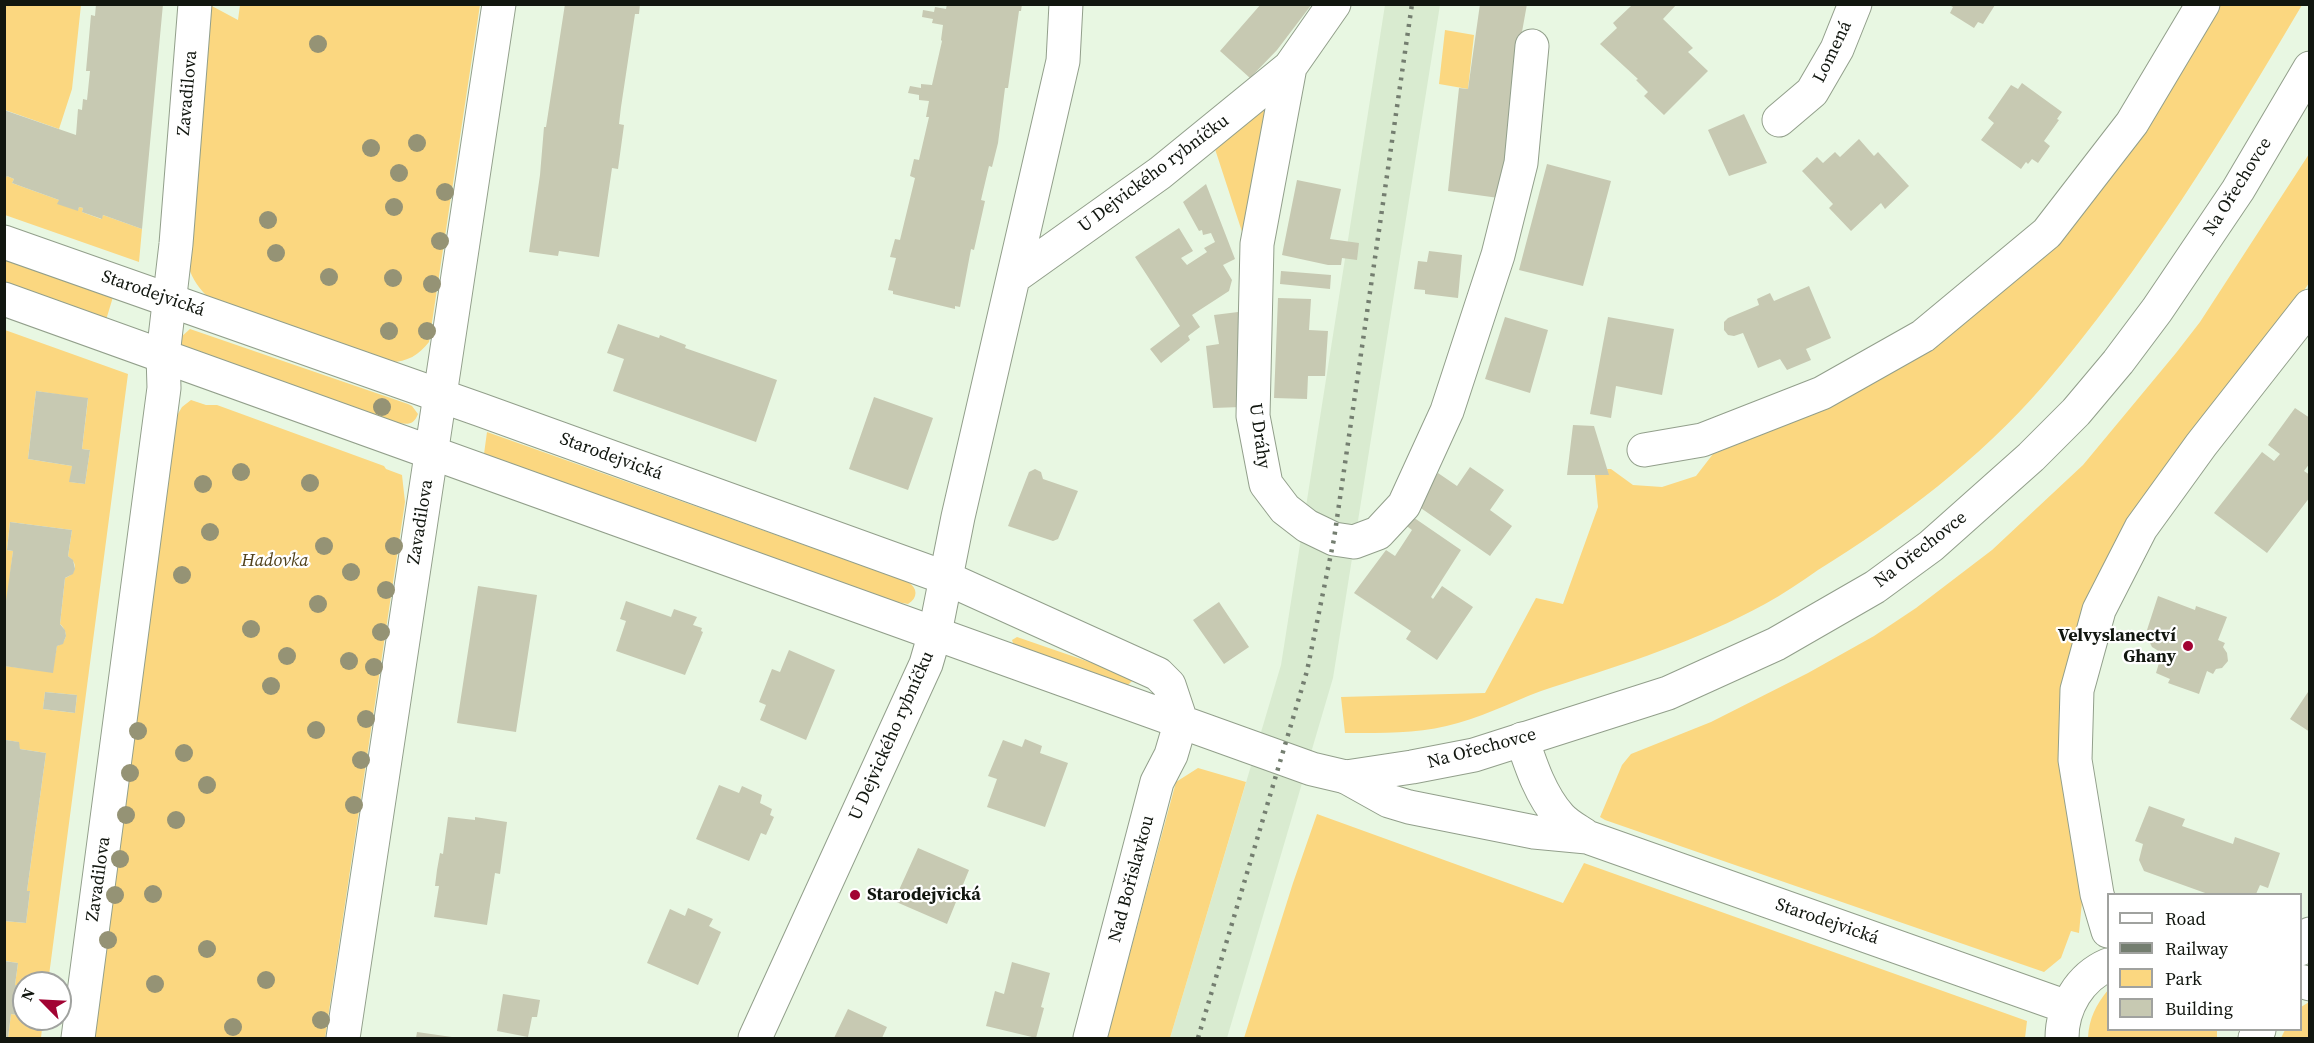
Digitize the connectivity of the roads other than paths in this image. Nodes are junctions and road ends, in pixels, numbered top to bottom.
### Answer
1 (195, 4) edge
2 (499, 4) edge
3 (1066, 4) edge
4 (1335, 4) edge
5 (1855, 4) edge
6 (2203, 4) edge
7 (1532, 46) dead end
8 (1290, 66) junction
9 (2310, 68) edge
10 (1779, 120) dead end
11 (4, 242) edge
12 (1014, 277) junction
13 (4, 299) edge
14 (170, 300) junction
15 (2310, 306) edge
16 (163, 355) junction
17 (440, 396) junction
18 (1644, 450) dead end
19 (432, 453) junction
20 (946, 578) junction
21 (935, 633) junction
22 (1181, 721) junction
23 (1522, 739) junction
24 (1346, 777) junction
25 (1587, 837) junction
26 (2107, 925) edge
27 (2310, 934) edge
28 (2302, 947) edge
29 (2107, 966) edge
30 (2067, 1006) junction
31 (78, 1038) edge
32 (343, 1038) edge
33 (755, 1038) edge
34 (1090, 1038) edge
35 (2062, 1038) edge

1 - 14 street, Zavadilova
2 - 17 street, Zavadilova
3 - 12 street, U Dejvického rybníčku
4 - 8 street, U Dráhy
5 - 10 street, Lomená
6 - 18 street
7 - 8 street, U Dráhy
8 - 12 street, U Dejvického rybníčku
9 - 23 street, Na Ořechovce
11 - 14 street, Starodejvická
12 - 20 street, U Dejvického rybníčku
13 - 16 street, Starodejvická
14 - 16 street, Zavadilova
14 - 17 street, Starodejvická
15 - 26 street
16 - 19 street, Starodejvická
16 - 31 street, Zavadilova
17 - 19 street, Zavadilova
17 - 20 street, Starodejvická
19 - 21 street, Starodejvická
19 - 32 street, Zavadilova
20 - 21 street, U Dejvického rybníčku
20 - 22 street, Starodejvická
21 - 22 street, Starodejvická
21 - 33 street, U Dejvického rybníčku
22 - 24 street, Starodejvická
22 - 34 street, Nad Bořislavkou
23 - 24 street, Na Ořechovce
23 - 25 street, Starodejvická
24 - 25 street, Starodejvická
25 - 30 street, Starodejvická
27 - 28 street
29 - 30 street
30 - 35 street

